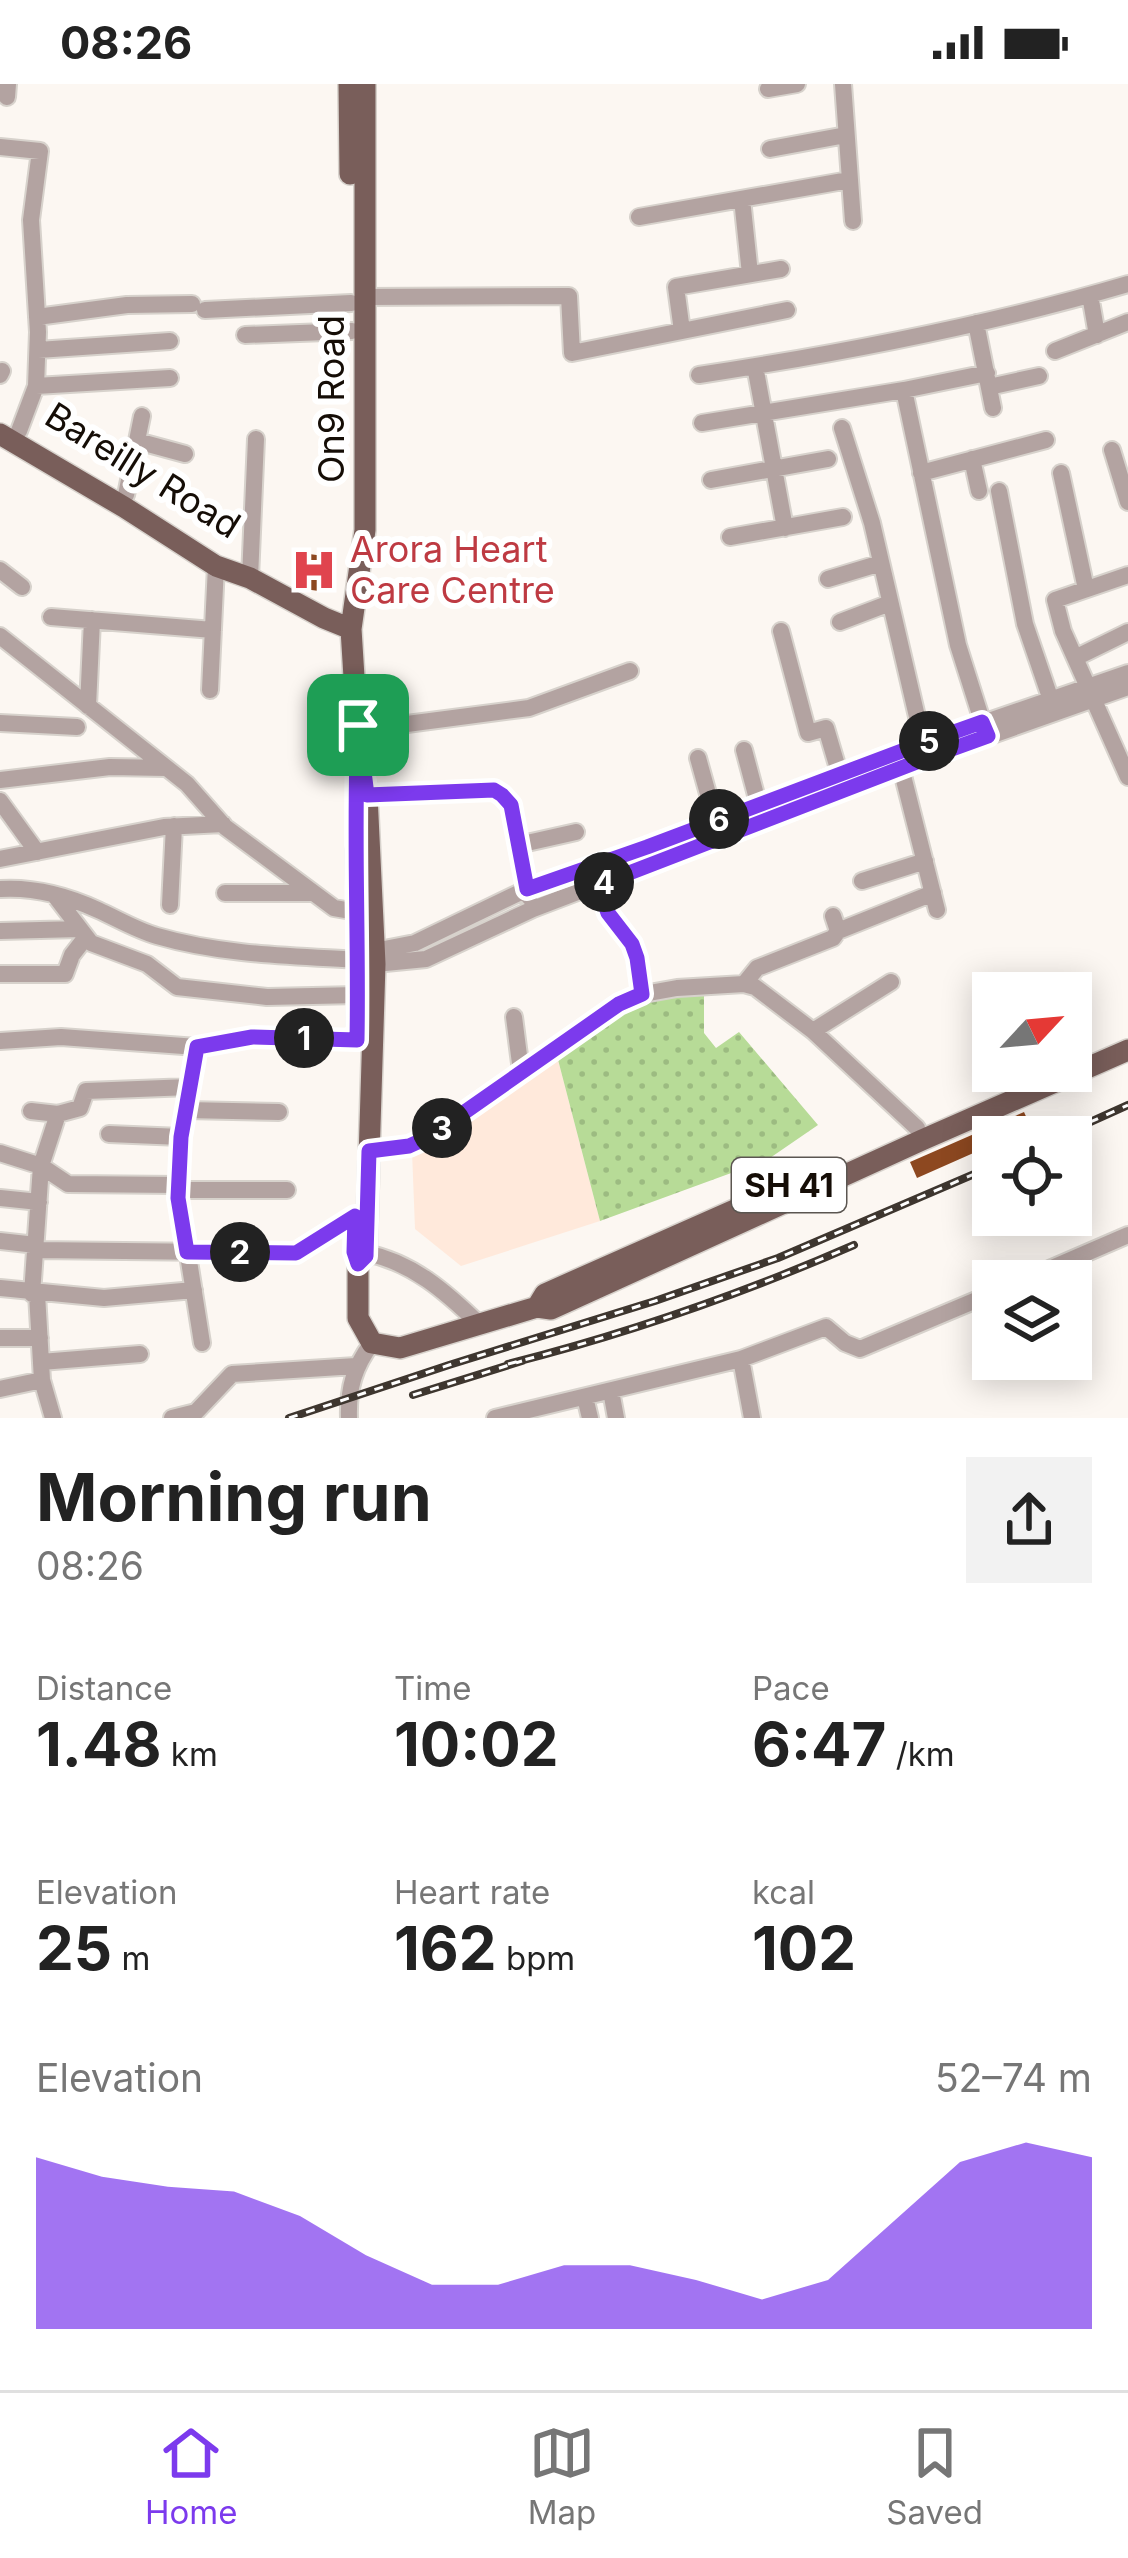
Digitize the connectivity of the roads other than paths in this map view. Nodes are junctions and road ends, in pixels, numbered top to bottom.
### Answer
1 (349, 84) edge
2 (365, 84) edge
3 (796, 84) edge
4 (843, 84) edge
5 (768, 89) dead end
6 (846, 136) junction
7 (0, 147) edge
8 (770, 148) dead end
9 (849, 180) junction
10 (742, 199) junction
11 (639, 217) dead end
12 (853, 221) dead end
13 (781, 269) dead end
14 (750, 274) junction
15 (1128, 284) edge
16 (1090, 295) junction
17 (357, 300) junction
18 (787, 310) dead end
19 (37, 317) junction
20 (1128, 322) edge
21 (976, 323) junction
22 (352, 331) junction
23 (682, 331) junction
24 (1097, 334) junction
25 (245, 335) dead end
26 (170, 341) dead end
27 (38, 350) junction
28 (1055, 351) dead end
29 (755, 366) junction
30 (699, 374) dead end
31 (1039, 376) dead end
32 (170, 379) dead end
33 (988, 380) junction
34 (36, 386) junction
35 (904, 390) junction
36 (993, 408) dead end
37 (764, 413) junction
38 (142, 416) dead end
39 (703, 423) dead end
40 (6, 428) edge
41 (842, 428) dead end
42 (256, 439) dead end
43 (1046, 440) dead end
44 (137, 441) junction
45 (1112, 450) dead end
46 (185, 454) dead end
47 (828, 459) dead end
48 (973, 459) junction
49 (774, 469) junction
50 (921, 472) junction
51 (1061, 473) dead end
52 (712, 480) dead end
53 (979, 491) dead end
54 (999, 491) dead end
55 (126, 495) junction
56 (1128, 502) edge
57 (843, 517) dead end
58 (785, 528) junction
59 (730, 537) dead end
60 (881, 563) junction
61 (216, 566) junction
62 (0, 570) edge
63 (1128, 574) edge
64 (250, 578) junction
65 (828, 579) dead end
66 (22, 587) dead end
67 (355, 588) junction
68 (1085, 589) junction
69 (890, 603) junction
70 (51, 616) dead end
71 (92, 620) junction
72 (840, 622) dead end
73 (351, 629) junction
74 (213, 630) junction
75 (781, 632) dead end
76 (1128, 632) edge
77 (0, 636) edge
78 (1075, 658) junction
79 (630, 670) dead end
80 (1128, 673) edge
81 (1128, 688) edge
82 (209, 690) dead end
83 (1091, 693) junction
84 (88, 706) junction
85 (1053, 706) junction
86 (0, 723) edge
87 (358, 725) junction
88 (76, 727) dead end
89 (985, 729) junction
90 (744, 750) dead end
91 (925, 751) junction
92 (698, 758) dead end
93 (166, 768) junction
94 (901, 768) junction
95 (1128, 777) edge
96 (0, 780) edge
97 (842, 782) junction
98 (367, 795) junction
99 (0, 804) edge
100 (762, 813) junction
101 (223, 824) junction
102 (174, 826) junction
103 (719, 830) junction
104 (576, 832) dead end
105 (518, 845) junction
106 (37, 852) junction
107 (0, 859) edge
108 (925, 861) junction
109 (862, 881) dead end
110 (598, 885) junction
111 (0, 889) edge
112 (527, 889) junction
113 (225, 892) dead end
114 (314, 893) junction
115 (54, 895) junction
116 (170, 905) dead end
117 (533, 909) junction
118 (357, 912) junction
119 (0, 931) edge
120 (83, 933) junction
121 (369, 959) junction
122 (0, 974) edge
123 (890, 982) dead end
124 (744, 984) junction
125 (642, 994) junction
126 (358, 995) junction
127 (514, 1017) dead end
128 (813, 1031) junction
129 (1128, 1036) edge
130 (357, 1040) junction
131 (0, 1041) edge
132 (197, 1047) junction
133 (1128, 1050) edge
134 (1092, 1052) edge
135 (520, 1071) junction
136 (190, 1087) junction
137 (1000, 1092) edge
138 (186, 1110) junction
139 (31, 1111) dead end
140 (279, 1112) dead end
141 (58, 1114) junction
142 (916, 1129) junction
143 (109, 1134) dead end
144 (181, 1137) junction
145 (369, 1151) junction
146 (0, 1153) edge
147 (41, 1166) junction
148 (179, 1188) junction
149 (287, 1190) dead end
150 (0, 1198) edge
151 (39, 1202) junction
152 (355, 1216) junction
153 (1128, 1235) edge
154 (0, 1241) edge
155 (36, 1248) junction
156 (187, 1252) junction
157 (362, 1258) junction
158 (1070, 1260) edge
159 (0, 1288) edge
160 (194, 1290) junction
161 (35, 1294) junction
162 (972, 1302) edge
163 (537, 1307) junction
164 (479, 1324) junction
165 (0, 1338) edge
166 (40, 1339) junction
167 (202, 1343) dead end
168 (372, 1343) junction
169 (140, 1354) dead end
170 (741, 1359) junction
171 (356, 1366) junction
172 (42, 1371) junction
173 (0, 1389) edge
174 (611, 1391) junction
175 (585, 1397) junction
176 (53, 1418) edge
177 (172, 1418) edge
178 (349, 1418) edge
179 (495, 1418) edge
180 (590, 1418) edge
181 (616, 1418) edge
182 (752, 1418) edge

1 - 17 main road
2 - 17 main road, On9 Road
3 - 5 street
4 - 6 street
6 - 8 street
6 - 9 street
7 - 19 street
9 - 10 street
9 - 12 street
10 - 11 street
10 - 14 street
13 - 14 street
14 - 23 street
15 - 16 street
16 - 21 street
16 - 24 street
17 - 19 street
17 - 22 main road
17 - 23 street
17 - 67 main road, On9 Road
18 - 23 street
19 - 27 street
20 - 24 street
21 - 29 street
21 - 33 street
22 - 25 street
22 - 67 main road
24 - 28 street
26 - 27 street
27 - 34 street
29 - 30 street
29 - 37 street
31 - 33 street
32 - 34 street
33 - 35 street
33 - 36 street
34 - 40 street
35 - 37 street
35 - 50 street
37 - 39 street
37 - 49 street
38 - 44 street
40 - 55 main road, Bareilly Road
40 - 61 main road, Bareilly Road
41 - 60 street
42 - 64 street
43 - 48 street
44 - 46 street
44 - 55 street
45 - 56 street
47 - 49 street
48 - 50 street
48 - 53 street
49 - 52 street
49 - 58 street
50 - 89 street
51 - 68 street
54 - 85 street
55 - 64 main road, Bareilly Road
57 - 58 street
58 - 59 street
60 - 65 street
60 - 69 street
61 - 64 main road, Bareilly Road
61 - 74 street
62 - 66 street
63 - 68 street
64 - 73 main road, Bareilly Road
67 - 73 main road, On9 Road
68 - 78 street
69 - 72 street
69 - 91 street
70 - 71 street
71 - 74 street
71 - 84 street
73 - 87 main road, On9 Road
74 - 82 street
75 - 97 street
76 - 78 street
77 - 84 street
78 - 83 street
79 - 87 street
80 - 83 street
81 - 83 street
83 - 85 street
83 - 95 street
84 - 93 street
85 - 89 street
86 - 88 street
87 - 98 main road, On9 Road
87 - 118 main road
89 - 91 street
90 - 100 street
91 - 94 street
91 - 97 street
92 - 103 street
93 - 96 street
93 - 101 street
94 - 97 street
94 - 108 street
97 - 100 street
98 - 105 street
98 - 121 main road, On9 Road
99 - 106 street
100 - 103 street
101 - 102 street
101 - 114 street
102 - 106 street
102 - 116 street
103 - 110 street
103 - 112 street
104 - 105 street
105 - 112 street
106 - 107 street
108 - 109 street
108 - 124 street
110 - 117 street
110 - 125 street
111 - 115 street
112 - 117 street
112 - 121 street
113 - 114 street
114 - 118 street
115 - 120 street
115 - 121 street
117 - 121 street
118 - 121 main road
119 - 120 street
120 - 122 street
120 - 126 street
121 - 126 main road
121 - 145 main road, On9 Road
123 - 128 street
124 - 125 street
124 - 128 street
125 - 135 street
126 - 130 main road
127 - 135 street
128 - 142 street
129 - 134 main road
130 - 132 street
130 - 152 main road
131 - 132 street
132 - 136 street
133 - 163 main road
135 - 145 street
136 - 138 street
136 - 141 street
137 - 142 main road, SH 41
138 - 140 street
138 - 144 street
139 - 141 street
141 - 147 street
142 - 163 main road, SH 41
143 - 144 street
144 - 148 street
145 - 157 main road, On9 Road
146 - 147 street
147 - 148 street
147 - 151 street
148 - 149 street
148 - 156 street
150 - 151 street
151 - 155 street
152 - 156 street
152 - 157 main road
153 - 158 street
154 - 155 street
155 - 156 street
155 - 161 street
156 - 160 street
157 - 164 street
157 - 168 main road, On9 Road
159 - 161 street
160 - 161 street
160 - 167 street
161 - 166 street
162 - 170 street
163 - 164 main road, SH 41
164 - 168 main road, SH 41
165 - 166 street
166 - 172 street
168 - 171 street
169 - 172 street
170 - 174 street
170 - 182 street
171 - 177 street
171 - 178 street
172 - 173 street
172 - 176 street
174 - 175 street
174 - 181 street
175 - 179 street
175 - 180 street

